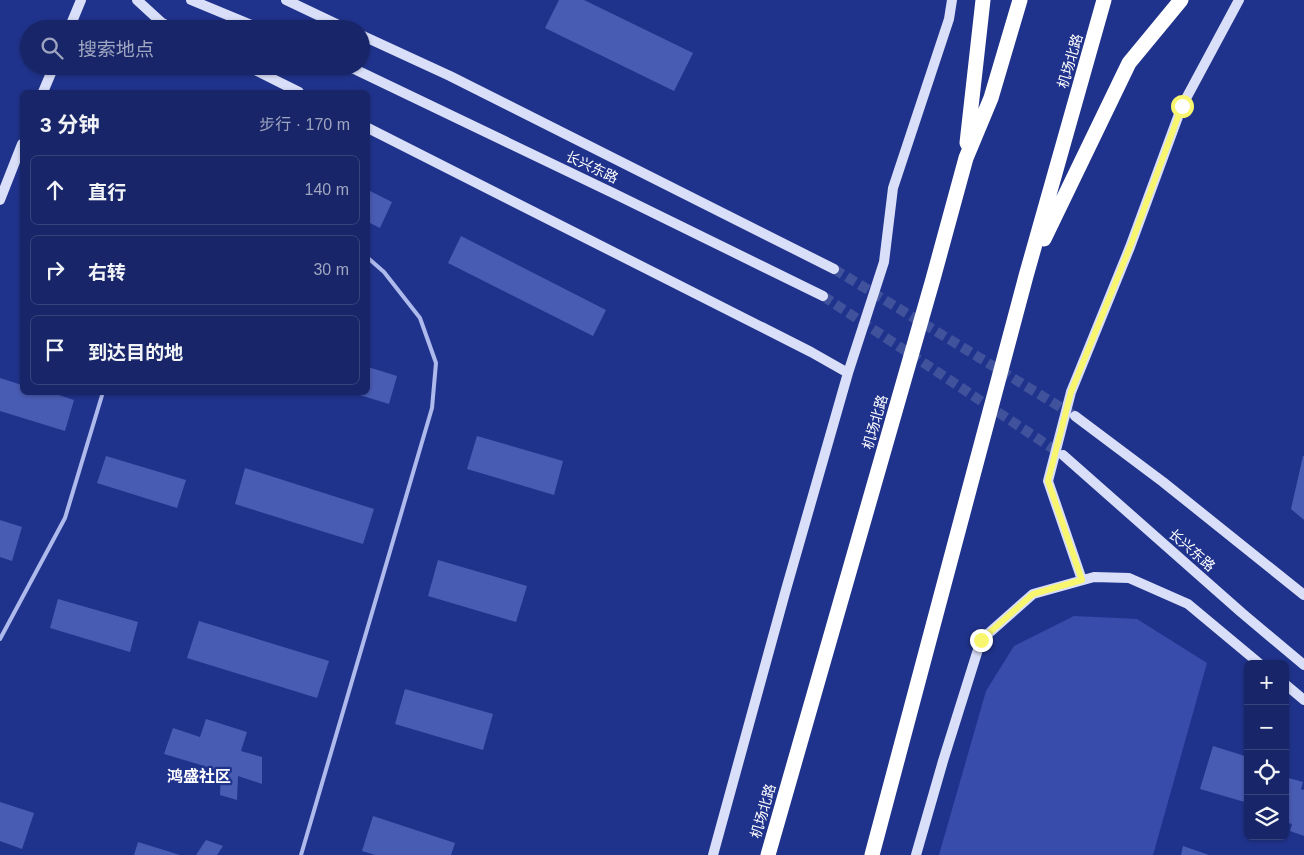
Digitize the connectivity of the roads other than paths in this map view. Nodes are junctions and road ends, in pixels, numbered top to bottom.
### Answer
1 (81, 0) edge
2 (137, 0) edge
3 (191, 0) edge
4 (286, 0) edge
5 (952, 0) edge
6 (983, 0) edge
7 (1020, 0) edge
8 (1104, 0) edge
9 (1181, 0) edge
10 (1239, 0) edge
11 (73, 20) edge
12 (159, 20) edge
13 (239, 20) edge
14 (328, 20) edge
15 (370, 39) edge
16 (51, 75) edge
17 (265, 75) edge
18 (367, 75) edge
19 (45, 90) edge
20 (294, 90) edge
21 (370, 129) edge
22 (20, 149) edge
23 (966, 158) junction
24 (0, 200) edge
25 (370, 260) edge
26 (834, 269) tunnel mouth
27 (1026, 276) junction
28 (823, 296) tunnel mouth
29 (848, 373) junction
30 (103, 395) edge
31 (1075, 416) tunnel mouth
32 (1063, 455) tunnel mouth
33 (1082, 580) junction
34 (1304, 595) edge
35 (0, 639) edge
36 (1255, 660) edge
37 (1304, 665) edge
38 (1289, 687) edge
39 (1304, 700) edge
40 (301, 855) edge
41 (713, 855) edge
42 (768, 855) edge
43 (872, 855) edge
44 (916, 855) edge

1 - 11 main road
2 - 12 main road
3 - 13 main road
4 - 14 main road
5 - 29 main road
6 - 23 highway
7 - 23 highway, 机场北路
8 - 27 highway, 机场北路
9 - 27 highway
10 - 33 main road
15 - 26 main road, 长兴东路
16 - 19 main road
17 - 20 main road
18 - 28 main road, 长兴东路
21 - 29 main road
22 - 24 main road
23 - 42 highway, 机场北路
25 - 40 lane
27 - 43 highway, 机场北路
29 - 41 main road
30 - 35 lane
31 - 34 main road
32 - 37 main road, 长兴东路
33 - 36 main road
33 - 44 main road
38 - 39 main road

